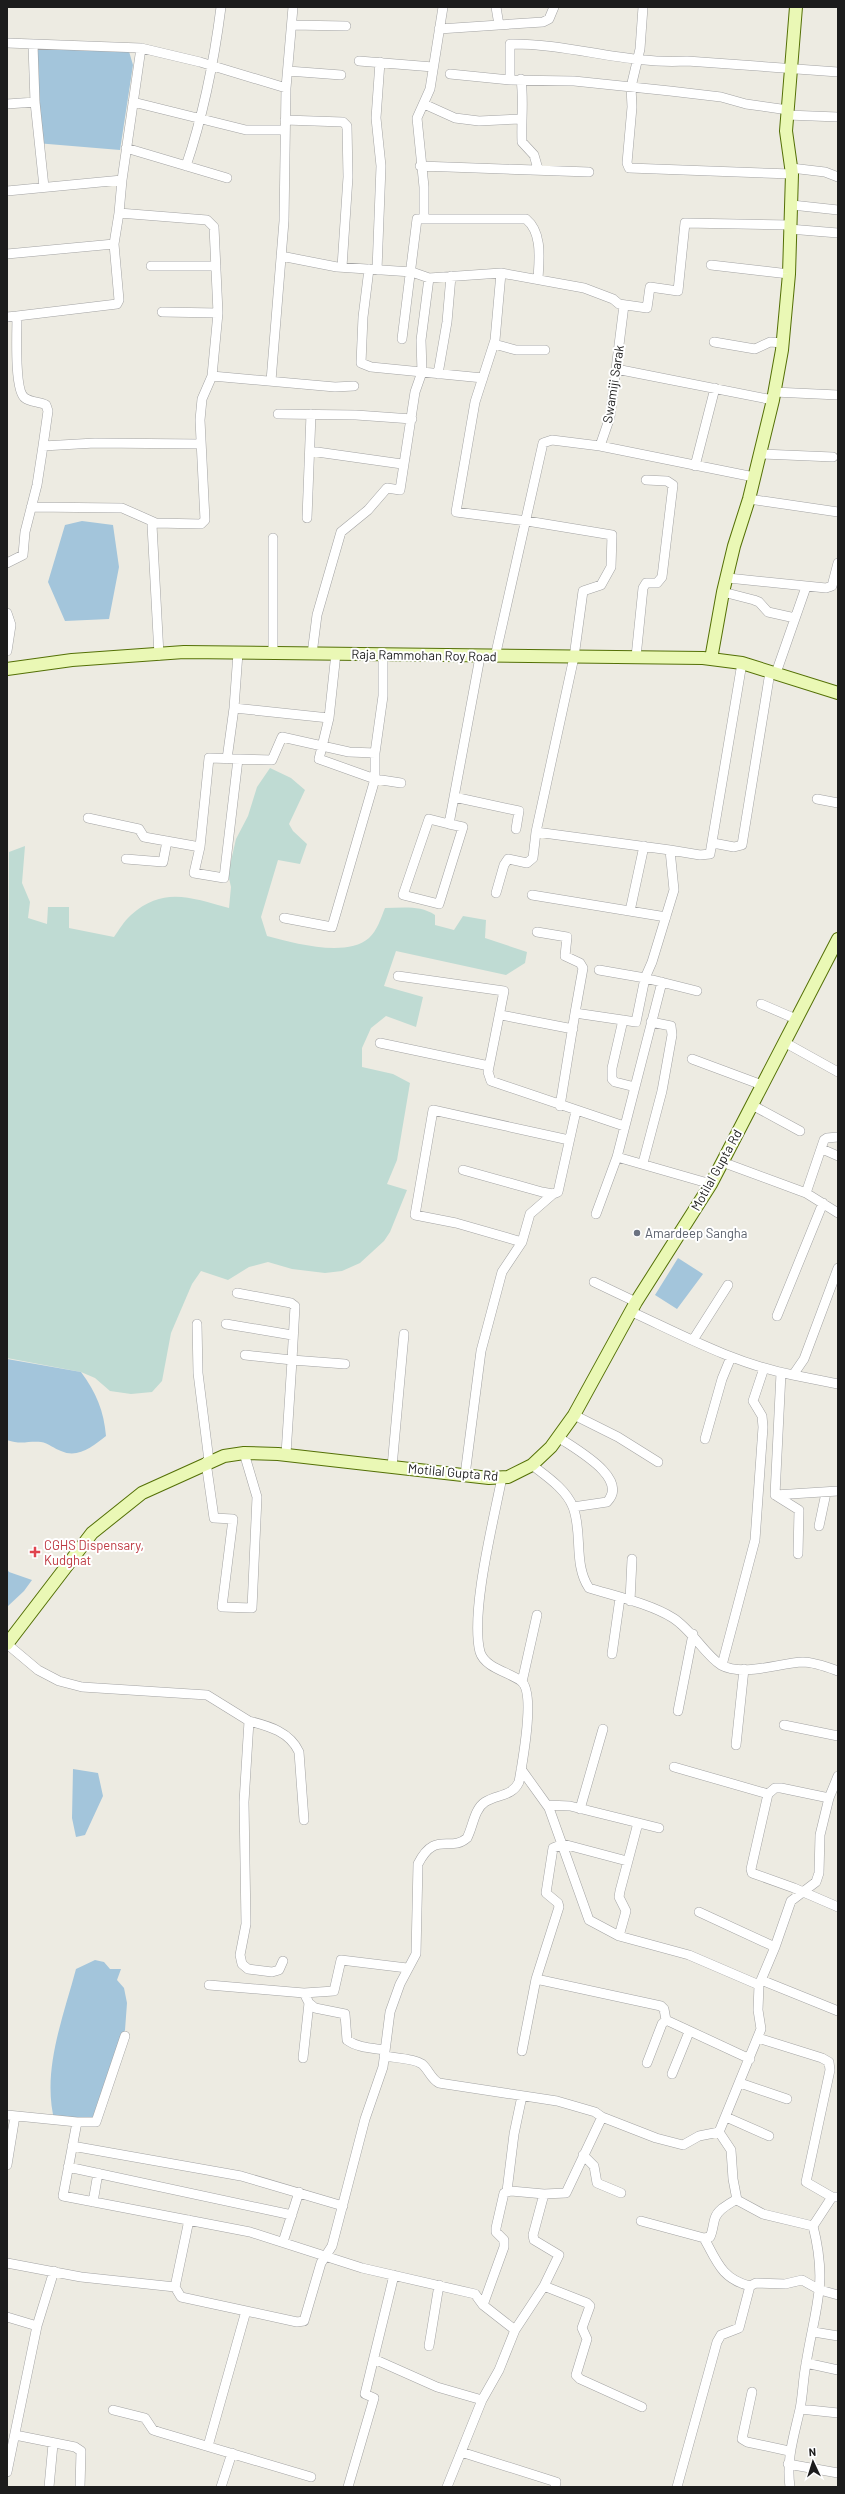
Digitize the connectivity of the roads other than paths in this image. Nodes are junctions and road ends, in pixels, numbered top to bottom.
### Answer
1 (221, 7) edge
2 (293, 7) edge
3 (443, 7) edge
4 (496, 7) edge
5 (554, 7) edge
6 (643, 7) edge
7 (796, 7) edge
8 (292, 25) junction
9 (499, 25) junction
10 (346, 26) dead end
11 (439, 29) junction
12 (7, 43) edge
13 (33, 45) junction
14 (140, 48) junction
15 (636, 59) junction
16 (359, 61) dead end
17 (380, 62) junction
18 (214, 66) junction
19 (433, 66) junction
20 (792, 67) junction
21 (288, 71) junction
22 (838, 72) edge
23 (450, 74) dead end
24 (341, 75) dead end
25 (521, 79) junction
26 (510, 80) junction
27 (631, 87) junction
28 (286, 88) junction
29 (35, 102) junction
30 (133, 102) junction
31 (7, 104) edge
32 (424, 104) junction
33 (788, 112) junction
34 (838, 117) edge
35 (202, 118) junction
36 (521, 119) junction
37 (285, 120) junction
38 (284, 130) junction
39 (126, 148) junction
40 (186, 166) junction
41 (420, 166) junction
42 (538, 169) junction
43 (792, 171) junction
44 (589, 172) dead end
45 (838, 177) edge
46 (227, 178) dead end
47 (122, 180) junction
48 (44, 187) junction
49 (7, 191) edge
50 (792, 205) junction
51 (838, 210) edge
52 (119, 213) junction
53 (424, 219) junction
54 (790, 227) junction
55 (838, 234) edge
56 (114, 244) junction
57 (7, 254) edge
58 (281, 256) junction
59 (711, 265) dead end
60 (151, 266) dead end
61 (216, 266) junction
62 (342, 267) junction
63 (373, 270) junction
64 (412, 272) junction
65 (501, 272) junction
66 (789, 274) junction
67 (451, 276) junction
68 (430, 278) junction
69 (538, 279) junction
70 (624, 305) junction
71 (162, 312) dead end
72 (218, 313) junction
73 (17, 316) junction
74 (7, 317) edge
75 (402, 339) dead end
76 (714, 342) dead end
77 (783, 343) junction
78 (494, 344) junction
79 (545, 350) dead end
80 (616, 369) junction
81 (422, 372) junction
82 (438, 374) junction
83 (212, 376) junction
84 (483, 378) junction
85 (270, 381) junction
86 (354, 386) dead end
87 (715, 388) junction
88 (838, 395) edge
89 (774, 396) junction
90 (278, 414) dead end
91 (311, 414) junction
92 (412, 419) junction
93 (201, 444) junction
94 (43, 446) junction
95 (600, 446) junction
96 (310, 451) junction
97 (760, 454) junction
98 (834, 456) dead end
99 (402, 464) junction
100 (695, 466) junction
101 (754, 477) junction
102 (646, 480) dead end
103 (749, 499) junction
104 (31, 507) junction
105 (838, 512) edge
106 (307, 518) dead end
107 (527, 521) junction
108 (156, 523) junction
109 (273, 538) dead end
110 (7, 563) edge
111 (838, 563) edge
112 (728, 578) junction
113 (806, 587) junction
114 (723, 592) junction
115 (7, 613) edge
116 (795, 618) junction
117 (7, 651) edge
118 (273, 652) junction
119 (238, 653) junction
120 (336, 653) junction
121 (383, 653) junction
122 (159, 654) junction
123 (312, 654) junction
124 (574, 656) junction
125 (480, 657) junction
126 (495, 657) junction
127 (636, 657) junction
128 (711, 659) junction
129 (742, 663) junction
130 (7, 669) edge
131 (773, 673) junction
132 (838, 693) edge
133 (234, 708) junction
134 (329, 718) junction
135 (323, 744) junction
136 (375, 753) junction
137 (227, 759) junction
138 (238, 759) junction
139 (375, 779) junction
140 (400, 783) dead end
141 (454, 797) junction
142 (817, 799) dead end
143 (838, 802) edge
144 (88, 818) dead end
145 (449, 824) junction
146 (516, 829) dead end
147 (536, 832) junction
148 (167, 840) junction
149 (713, 842) junction
150 (644, 846) junction
151 (200, 847) junction
152 (670, 850) junction
153 (126, 859) dead end
154 (496, 893) dead end
155 (532, 895) dead end
156 (630, 911) junction
157 (666, 917) junction
158 (284, 918) dead end
159 (537, 932) dead end
160 (838, 939) edge
161 (599, 970) dead end
162 (398, 976) dead end
163 (646, 978) junction
164 (662, 982) junction
165 (697, 991) dead end
166 (761, 1004) dead end
167 (575, 1013) junction
168 (501, 1015) junction
169 (796, 1019) junction
170 (623, 1020) junction
171 (651, 1022) junction
172 (572, 1029) junction
173 (784, 1042) junction
174 (380, 1044) dead end
175 (692, 1059) dead end
176 (489, 1066) junction
177 (838, 1072) edge
178 (762, 1085) junction
179 (635, 1087) junction
180 (752, 1105) junction
181 (560, 1106) junction
182 (576, 1111) junction
183 (624, 1126) junction
184 (800, 1131) dead end
185 (838, 1137) edge
186 (569, 1140) junction
187 (822, 1149) junction
188 (617, 1156) junction
189 (838, 1156) edge
190 (722, 1162) junction
191 (643, 1163) junction
192 (463, 1170) dead end
193 (710, 1184) junction
194 (806, 1193) junction
195 (552, 1194) junction
196 (823, 1203) junction
197 (838, 1213) edge
198 (596, 1214) dead end
199 (522, 1242) junction
200 (838, 1268) edge
201 (594, 1282) dead end
202 (728, 1285) dead end
203 (237, 1293) dead end
204 (634, 1307) junction
205 (777, 1316) dead end
206 (198, 1324) dead end
207 (226, 1324) dead end
208 (404, 1334) dead end
209 (292, 1335) junction
210 (693, 1340) junction
211 (245, 1355) dead end
212 (731, 1357) junction
213 (292, 1360) junction
214 (345, 1364) dead end
215 (764, 1368) junction
216 (781, 1373) junction
217 (793, 1375) junction
218 (838, 1384) edge
219 (574, 1415) junction
220 (558, 1437) junction
221 (705, 1439) dead end
222 (244, 1453) junction
223 (286, 1454) junction
224 (208, 1462) junction
225 (658, 1462) dead end
226 (532, 1465) junction
227 (392, 1467) junction
228 (465, 1475) junction
229 (502, 1477) junction
230 (838, 1490) edge
231 (826, 1493) junction
232 (775, 1495) junction
233 (573, 1507) junction
234 (819, 1526) dead end
235 (798, 1554) dead end
236 (632, 1559) dead end
237 (620, 1598) junction
238 (630, 1601) junction
239 (537, 1615) dead end
240 (693, 1634) junction
241 (7, 1644) edge
242 (612, 1654) dead end
243 (722, 1665) junction
244 (744, 1669) junction
245 (838, 1671) edge
246 (522, 1682) junction
247 (678, 1711) dead end
248 (249, 1721) junction
249 (784, 1725) dead end
250 (603, 1729) dead end
251 (838, 1736) edge
252 (736, 1745) dead end
253 (674, 1767) dead end
254 (521, 1769) junction
255 (838, 1776) edge
256 (768, 1794) junction
257 (829, 1798) junction
258 (547, 1805) junction
259 (580, 1809) junction
260 (304, 1820) dead end
261 (638, 1823) junction
262 (659, 1828) dead end
263 (563, 1844) junction
264 (627, 1861) junction
265 (803, 1893) junction
266 (838, 1907) edge
267 (699, 1912) dead end
268 (619, 1936) junction
269 (775, 1947) junction
270 (283, 1961) dead end
271 (407, 1968) junction
272 (536, 1979) junction
273 (760, 1983) junction
274 (209, 1985) dead end
275 (304, 1993) junction
276 (309, 2003) junction
277 (838, 2011) edge
278 (666, 2020) junction
279 (689, 2032) junction
280 (125, 2036) dead end
281 (758, 2038) junction
282 (522, 2051) dead end
283 (384, 2053) junction
284 (303, 2058) dead end
285 (750, 2059) junction
286 (647, 2063) dead end
287 (672, 2074) dead end
288 (740, 2083) junction
289 (522, 2096) junction
290 (787, 2100) dead end
291 (11, 2115) edge
292 (602, 2117) junction
293 (726, 2117) junction
294 (76, 2122) junction
295 (719, 2132) junction
296 (769, 2136) dead end
297 (72, 2146) junction
298 (583, 2155) junction
299 (7, 2165) edge
300 (68, 2167) junction
301 (98, 2173) junction
302 (507, 2191) junction
303 (299, 2192) junction
304 (621, 2193) dead end
305 (544, 2194) junction
306 (835, 2197) edge
307 (737, 2199) junction
308 (93, 2202) junction
309 (343, 2206) junction
310 (292, 2215) junction
311 (190, 2220) junction
312 (641, 2221) dead end
313 (812, 2226) junction
314 (704, 2238) junction
315 (283, 2242) junction
316 (327, 2255) junction
317 (7, 2263) edge
318 (54, 2271) junction
319 (394, 2275) junction
320 (439, 2285) junction
321 (544, 2286) junction
322 (750, 2286) junction
323 (175, 2287) junction
324 (820, 2290) junction
325 (838, 2295) edge
326 (483, 2305) junction
327 (246, 2311) junction
328 (7, 2316) edge
329 (37, 2326) junction
330 (515, 2330) junction
331 (814, 2332) junction
332 (838, 2336) edge
333 (429, 2346) dead end
334 (374, 2359) junction
335 (806, 2363) junction
336 (838, 2370) edge
337 (752, 2392) dead end
338 (482, 2400) junction
339 (642, 2407) dead end
340 (800, 2409) junction
341 (113, 2410) dead end
342 (838, 2413) edge
343 (15, 2435) junction
344 (53, 2444) junction
345 (208, 2446) junction
346 (789, 2451) junction
347 (461, 2452) junction
348 (232, 2453) junction
349 (788, 2464) junction
350 (7, 2472) edge
351 (838, 2473) edge
352 (311, 2477) dead end
353 (49, 2487) edge
354 (80, 2487) edge
355 (221, 2487) edge
356 (348, 2487) edge
357 (447, 2487) edge
358 (555, 2487) edge
359 (677, 2487) edge
360 (790, 2487) edge

1 - 18 street
2 - 8 street
3 - 11 street
4 - 9 street
5 - 9 street
6 - 15 street
7 - 20 street
8 - 10 street
8 - 21 street
9 - 11 street
11 - 19 street
12 - 13 street
13 - 14 street
13 - 29 street
14 - 18 street
14 - 30 street
15 - 20 street
15 - 26 street
15 - 27 street
16 - 17 street
17 - 19 street
17 - 63 street
18 - 28 street
18 - 35 street
19 - 32 street
20 - 22 street
20 - 33 street
21 - 24 street
21 - 28 street
23 - 26 street
25 - 26 street
25 - 27 street
25 - 36 street
27 - 33 street
27 - 43 street
28 - 37 street
29 - 31 street
29 - 48 street
30 - 35 street
30 - 39 street
32 - 36 street
32 - 41 street
33 - 34 street
33 - 43 street
35 - 38 street
35 - 40 street
36 - 42 street
37 - 38 street
37 - 62 street
38 - 58 street
39 - 40 street
39 - 47 street
40 - 46 street
41 - 42 street
41 - 53 street
42 - 44 street
43 - 45 street
43 - 50 street
47 - 48 street
47 - 52 street
48 - 49 street
50 - 51 street
50 - 54 street
52 - 56 street
52 - 61 street
53 - 64 street
53 - 69 street
54 - 55 street
54 - 66 street
54 - 70 street
56 - 57 street
56 - 73 street
58 - 62 street
58 - 85 street
59 - 66 street
60 - 61 street
61 - 72 street
62 - 63 street
63 - 64 street
63 - 81 street
64 - 68 street
64 - 75 street
65 - 67 street
65 - 69 street
65 - 78 street
66 - 77 street
67 - 68 street
67 - 82 street
68 - 81 street
69 - 70 street
70 - 80 street, Swamiji Sarak
71 - 72 street
72 - 83 street
73 - 74 street
73 - 94 street
76 - 77 street
77 - 89 street
78 - 79 street
78 - 84 street
80 - 87 street
80 - 95 street, Swamiji Sarak
81 - 82 street
81 - 92 street
82 - 84 street
83 - 85 street
83 - 93 street
84 - 107 street
85 - 86 street
87 - 89 street
87 - 100 street
88 - 89 street
89 - 97 street
90 - 91 street
91 - 92 street
91 - 96 street
92 - 99 street
93 - 94 street
93 - 108 street
94 - 104 street
95 - 100 street
95 - 107 street
96 - 99 street
96 - 106 street
97 - 98 street
97 - 101 street
99 - 123 street
100 - 101 street
101 - 103 street
102 - 127 street
103 - 105 street
103 - 112 street
104 - 108 street
104 - 110 street
107 - 124 street
107 - 126 street
108 - 122 street
109 - 118 street
111 - 113 street
112 - 113 street
112 - 114 street
113 - 116 street
114 - 116 street
114 - 128 street
115 - 117 street
116 - 131 street
118 - 119 street, Raja Rammohan Roy Road
118 - 123 street, Raja Rammohan Roy Road
119 - 122 street, Raja Rammohan Roy Road
119 - 133 street
120 - 121 street, Raja Rammohan Roy Road
120 - 123 street, Raja Rammohan Roy Road
120 - 134 street
121 - 125 street, Raja Rammohan Roy Road
121 - 136 street
122 - 130 street, Raja Rammohan Roy Road
124 - 126 street, Raja Rammohan Roy Road
124 - 127 street, Raja Rammohan Roy Road
124 - 147 street
125 - 126 street, Raja Rammohan Roy Road
125 - 141 street
127 - 128 street, Raja Rammohan Roy Road
128 - 129 street, Raja Rammohan Roy Road
129 - 131 street, Raja Rammohan Roy Road
129 - 149 street
131 - 132 street, Raja Rammohan Roy Road
131 - 149 street
133 - 134 street
133 - 137 street
134 - 135 street
135 - 136 street
135 - 138 street
135 - 139 street
136 - 139 street
137 - 138 street
137 - 151 street
138 - 151 street
139 - 140 street
139 - 158 street
141 - 145 street
141 - 146 street
142 - 143 street
144 - 148 street
145 - 145 street
147 - 150 street
147 - 154 street
148 - 151 street
148 - 153 street
149 - 152 street
150 - 152 street
150 - 156 street
152 - 157 street
155 - 156 street
156 - 157 street
157 - 163 street
159 - 167 street
160 - 169 street, Motilal Gupta Rd
161 - 163 street
162 - 168 street
163 - 164 street
163 - 170 street
164 - 165 street
164 - 171 street
166 - 169 street
167 - 170 street
167 - 172 street
168 - 172 street
168 - 176 street
169 - 173 street, Motilal Gupta Rd
170 - 179 street
171 - 179 street
171 - 191 street
172 - 181 street
173 - 177 street
173 - 178 street, Motilal Gupta Rd
174 - 176 street
175 - 178 street
176 - 181 street
178 - 180 street, Motilal Gupta Rd
179 - 183 street
180 - 184 street
180 - 190 street, Motilal Gupta Rd
181 - 182 street
182 - 183 street
182 - 186 street
183 - 188 street
185 - 187 street
186 - 195 street
186 - 199 street
187 - 189 street
187 - 194 street
188 - 191 street
188 - 198 street
190 - 193 street, Motilal Gupta Rd
190 - 194 street
191 - 193 street
192 - 195 street
193 - 204 street, Motilal Gupta Rd
194 - 196 street
195 - 199 street
196 - 197 street
196 - 205 street
199 - 228 street
200 - 217 street
201 - 204 street
202 - 210 street
203 - 209 street
204 - 210 street
204 - 219 street, Motilal Gupta Rd
206 - 224 street
207 - 209 street
208 - 227 street
209 - 213 street
210 - 212 street
211 - 213 street
212 - 215 street
212 - 221 street
213 - 214 street
213 - 223 street
215 - 216 street
215 - 243 street
216 - 217 street
216 - 232 street
217 - 218 street
219 - 220 street, Motilal Gupta Rd
219 - 225 street
220 - 226 street, Motilal Gupta Rd
220 - 233 street
222 - 223 street, Motilal Gupta Rd
222 - 224 street, Motilal Gupta Rd
222 - 224 street
223 - 227 street, Motilal Gupta Rd
224 - 241 street, Motilal Gupta Rd
226 - 229 street, Motilal Gupta Rd
226 - 233 street
227 - 228 street, Motilal Gupta Rd
228 - 229 street, Motilal Gupta Rd
229 - 246 street
230 - 231 street
231 - 232 street
231 - 234 street
232 - 235 street
233 - 237 street
236 - 238 street
237 - 238 street
237 - 242 street
238 - 240 street
239 - 246 street
240 - 243 street
240 - 247 street
241 - 248 street
243 - 244 street
244 - 245 street
244 - 252 street
246 - 254 street
248 - 260 street
248 - 270 street
249 - 251 street
250 - 259 street
253 - 256 street
254 - 258 street
254 - 271 street
255 - 257 street
256 - 257 street
256 - 265 street
257 - 265 street
258 - 259 street
258 - 263 street
259 - 261 street
261 - 262 street
261 - 264 street
263 - 264 street
263 - 268 street
263 - 272 street
264 - 268 street
265 - 266 street
265 - 269 street
267 - 269 street
268 - 273 street
269 - 273 street
271 - 275 street
271 - 283 street
272 - 278 street
272 - 282 street
273 - 277 street
273 - 281 street
274 - 275 street
275 - 276 street
276 - 283 street
276 - 284 street
278 - 279 street
278 - 286 street
279 - 285 street
279 - 287 street
280 - 294 street
281 - 285 street
281 - 306 street
283 - 289 street
283 - 309 street
285 - 288 street
288 - 290 street
288 - 293 street
289 - 292 street
289 - 302 street
291 - 294 street
291 - 299 street
292 - 295 street
292 - 298 street
293 - 295 street
293 - 296 street
294 - 297 street
295 - 307 street
297 - 300 street
297 - 303 street
298 - 304 street
298 - 305 street
300 - 301 street
300 - 308 street
301 - 308 street
301 - 310 street
302 - 305 street
302 - 326 street
303 - 309 street
303 - 310 street
305 - 321 street
306 - 313 street
307 - 313 street
307 - 314 street
308 - 311 street
309 - 316 street
310 - 315 street
311 - 315 street
311 - 323 street
312 - 314 street
313 - 324 street
314 - 322 street
315 - 316 street
316 - 319 street
316 - 327 street
317 - 318 street
318 - 323 street
318 - 329 street
319 - 320 street
319 - 334 street
320 - 326 street
320 - 333 street
321 - 330 street
321 - 339 street
322 - 324 street
322 - 359 street
323 - 327 street
324 - 325 street
324 - 331 street
326 - 330 street
327 - 345 street
328 - 329 street
329 - 343 street
330 - 338 street
331 - 332 street
331 - 335 street
334 - 338 street
334 - 356 street
335 - 336 street
335 - 340 street
337 - 346 street
338 - 347 street
340 - 342 street
340 - 346 street
341 - 345 street
343 - 344 street
343 - 350 street
344 - 353 street
344 - 354 street
345 - 348 street
346 - 349 street
347 - 357 street
347 - 358 street
348 - 352 street
348 - 355 street
349 - 351 street
349 - 360 street

